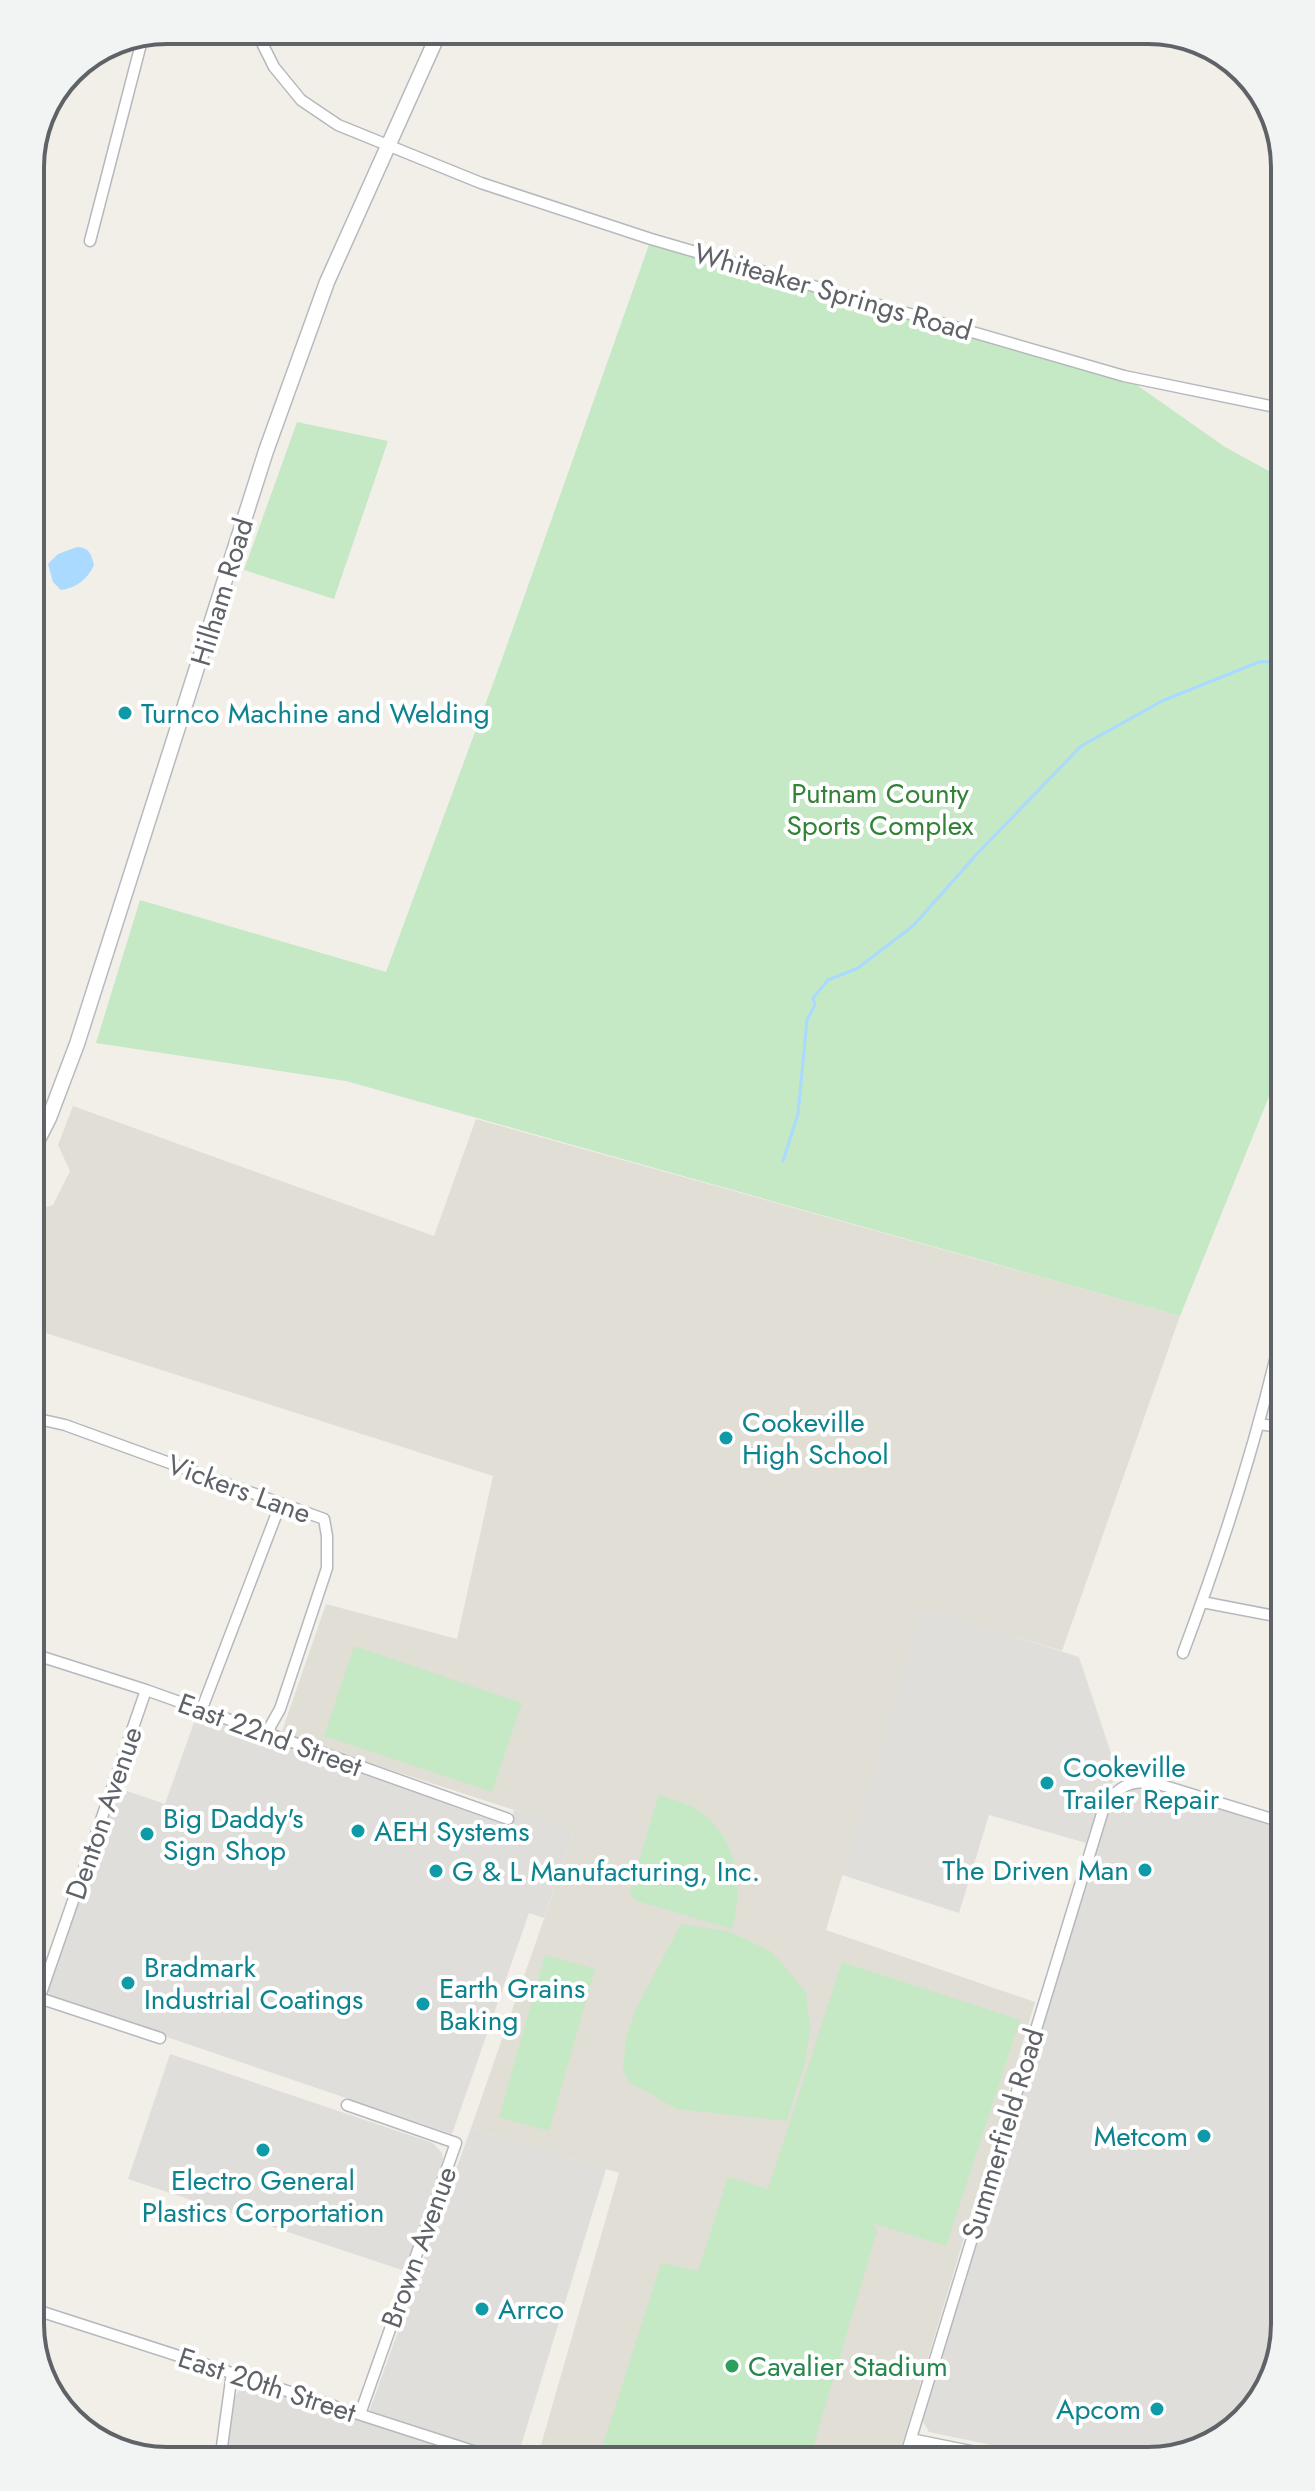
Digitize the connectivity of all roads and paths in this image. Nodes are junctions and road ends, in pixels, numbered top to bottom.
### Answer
1 (262, 44) edge
2 (434, 44) edge
3 (140, 48) edge
4 (390, 145) junction
5 (90, 241) dead end
6 (1271, 406) edge
7 (44, 1128) edge
8 (1271, 1376) edge
9 (44, 1420) edge
10 (1259, 1424) junction
11 (1271, 1426) edge
12 (280, 1505) junction
13 (1202, 1602) junction
14 (1271, 1615) edge
15 (1183, 1653) dead end
16 (44, 1657) edge
17 (146, 1690) junction
18 (201, 1711) junction
19 (266, 1734) junction
20 (508, 1819) dead end
21 (1271, 1819) edge
22 (44, 1971) edge
23 (44, 1999) edge
24 (160, 2038) dead end
25 (347, 2105) dead end
26 (44, 2313) edge
27 (232, 2373) junction
28 (360, 2414) junction
29 (911, 2439) junction
30 (222, 2447) edge
31 (461, 2447) edge
32 (908, 2447) edge
33 (951, 2447) edge

1 - 4 street, Whiteaker Springs Road
2 - 4 main road, Hilham Road
3 - 5 street
4 - 6 street, Whiteaker Springs Road
4 - 7 main road, Hilham Road
8 - 10 street
9 - 12 street, Vickers Lane
10 - 11 street
10 - 13 street
12 - 18 street
12 - 19 street, Vickers Lane
13 - 14 street
13 - 15 street
16 - 17 street, East 22nd Street
17 - 18 street, East 22nd Street
17 - 22 street, Denton Avenue
18 - 19 street, East 22nd Street
19 - 20 street, East 22nd Street
21 - 29 street, Summerfield Road
23 - 24 street
25 - 28 street, Brown Avenue
26 - 27 street, East 20th Street
27 - 28 street, East 20th Street
27 - 30 street
28 - 31 street, East 20th Street
29 - 32 street, Summerfield Road
29 - 33 street

